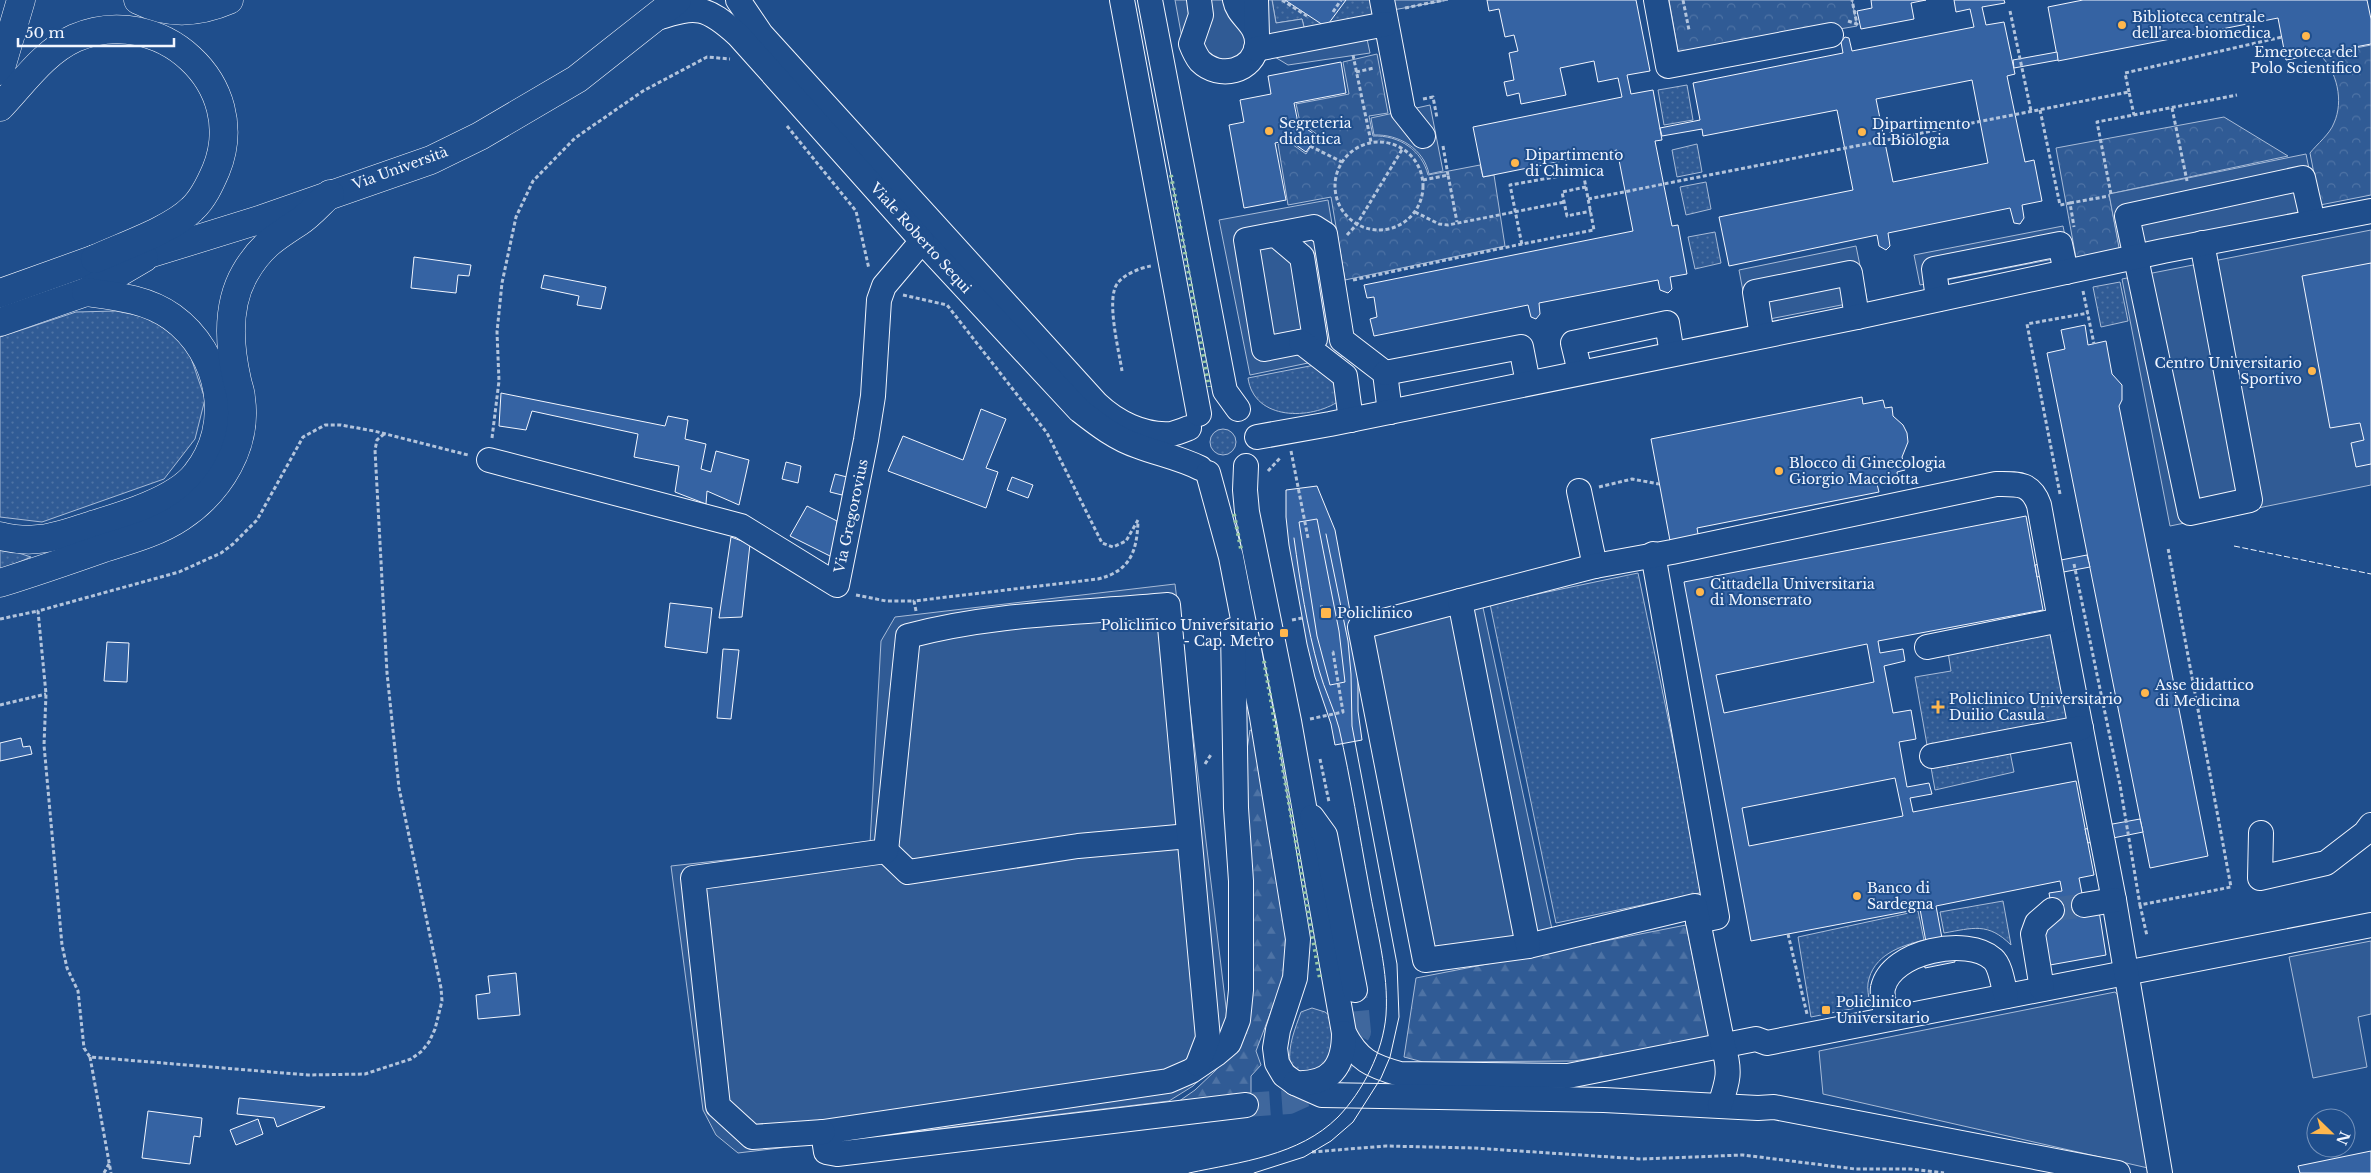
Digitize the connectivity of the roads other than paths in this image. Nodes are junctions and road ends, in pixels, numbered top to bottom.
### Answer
1 (20, 0) edge
2 (138, 0) edge
3 (229, 0) edge
4 (677, 0) edge
5 (738, 0) edge
6 (1122, 0) edge
7 (1150, 0) edge
8 (1235, 0) edge
9 (1256, 0) edge
10 (1656, 0) edge
11 (1198, 2) edge
12 (1390, 11) edge
13 (653, 20) junction
14 (1831, 35) dead end
15 (1256, 42) junction
16 (0, 71) edge
17 (0, 107) edge
18 (1415, 140) road end
19 (330, 194) junction
20 (2371, 211) edge
21 (2313, 222) junction
22 (1276, 235) junction
23 (922, 241) junction
24 (2202, 243) junction
25 (149, 254) junction
26 (2135, 257) junction
27 (95, 259) junction
28 (0, 293) edge
29 (79, 295) junction
30 (1858, 316) junction
31 (0, 322) edge
32 (1762, 336) junction
33 (1301, 342) junction
34 (1672, 354) junction
35 (1580, 372) junction
36 (1385, 374) junction
37 (1528, 383) junction
38 (1238, 409) junction
39 (1390, 412) junction
40 (1352, 420) junction
41 (1194, 421) junction
42 (1257, 437) junction
43 (489, 460) road end
44 (1246, 466) junction
45 (1204, 471) junction
46 (1579, 491) road end
47 (0, 536) edge
48 (1654, 554) junction
49 (1231, 557) junction
50 (1595, 566) junction
51 (0, 583) edge
52 (1460, 601) junction
53 (2060, 620) junction
54 (1927, 647) dead end
55 (2080, 728) junction
56 (1932, 756) dead end
57 (1303, 806) junction
58 (2371, 826) edge
59 (2261, 833) dead end
60 (1189, 836) junction
61 (886, 851) junction
62 (2114, 900) junction
63 (2084, 906) tunnel mouth
64 (2052, 910) tunnel mouth
65 (1698, 921) junction
66 (2371, 925) edge
67 (1528, 946) junction
68 (2126, 973) junction
69 (2042, 989) junction
70 (1355, 990) tunnel mouth
71 (2006, 996) junction
72 (1887, 1018) junction
73 (1344, 1033) junction
74 (1723, 1046) junction
75 (1198, 1064) junction
76 (1295, 1083) junction
77 (1246, 1105) tunnel mouth
78 (1720, 1106) junction
79 (823, 1137) junction
80 (2118, 1173) edge
81 (2160, 1173) edge

1 - 16 main road
2 - 3 main road
4 - 13 main road, Via Università
5 - 41 street, Viale Roberto Sequi
6 - 41 street
7 - 38 street
8 - 15 street
9 - 15 street
10 - 14 street
11 - 15 street
12 - 15 street
12 - 18 street
13 - 19 main road, Via Università
13 - 23 street, Viale Roberto Sequi
17 - 27 main road
19 - 25 main road, Via Università
19 - 51 main road
20 - 21 street
21 - 24 street
21 - 26 street
22 - 33 street
22 - 33 street
22 - 36 street
23 - 43 street, Via Gregorovius
23 - 45 street, Viale Roberto Sequi
24 - 26 street
24 - 26 street
25 - 27 main road, Via Università
25 - 29 main road, Via Università
26 - 30 street
27 - 28 main road
29 - 31 main road, Via Università
29 - 47 main road
30 - 32 street
30 - 32 street
32 - 34 street
33 - 40 street
34 - 35 street
34 - 35 street
35 - 37 street
36 - 37 street
36 - 39 street
37 - 39 street
38 - 41 street
38 - 42 street
39 - 40 street
40 - 42 street
41 - 45 street
42 - 44 street
44 - 45 street
44 - 57 street
45 - 49 street
46 - 50 street
48 - 50 street
48 - 53 street
48 - 65 street
49 - 75 street
49 - 76 street
50 - 52 street
52 - 67 street
52 - 67 street
53 - 54 street
53 - 55 street
55 - 56 street
55 - 62 street
57 - 70 street
57 - 73 street
58 - 59 street
60 - 61 street
60 - 61 street
60 - 75 street
61 - 79 street
62 - 63 street
62 - 68 street
64 - 69 street
65 - 67 street
65 - 74 street
66 - 68 street
68 - 69 street
68 - 81 street
69 - 71 street
71 - 72 street
71 - 72 street
72 - 74 street
73 - 74 street
73 - 76 street
74 - 78 street
75 - 79 street
76 - 78 street
77 - 79 street
78 - 80 street

